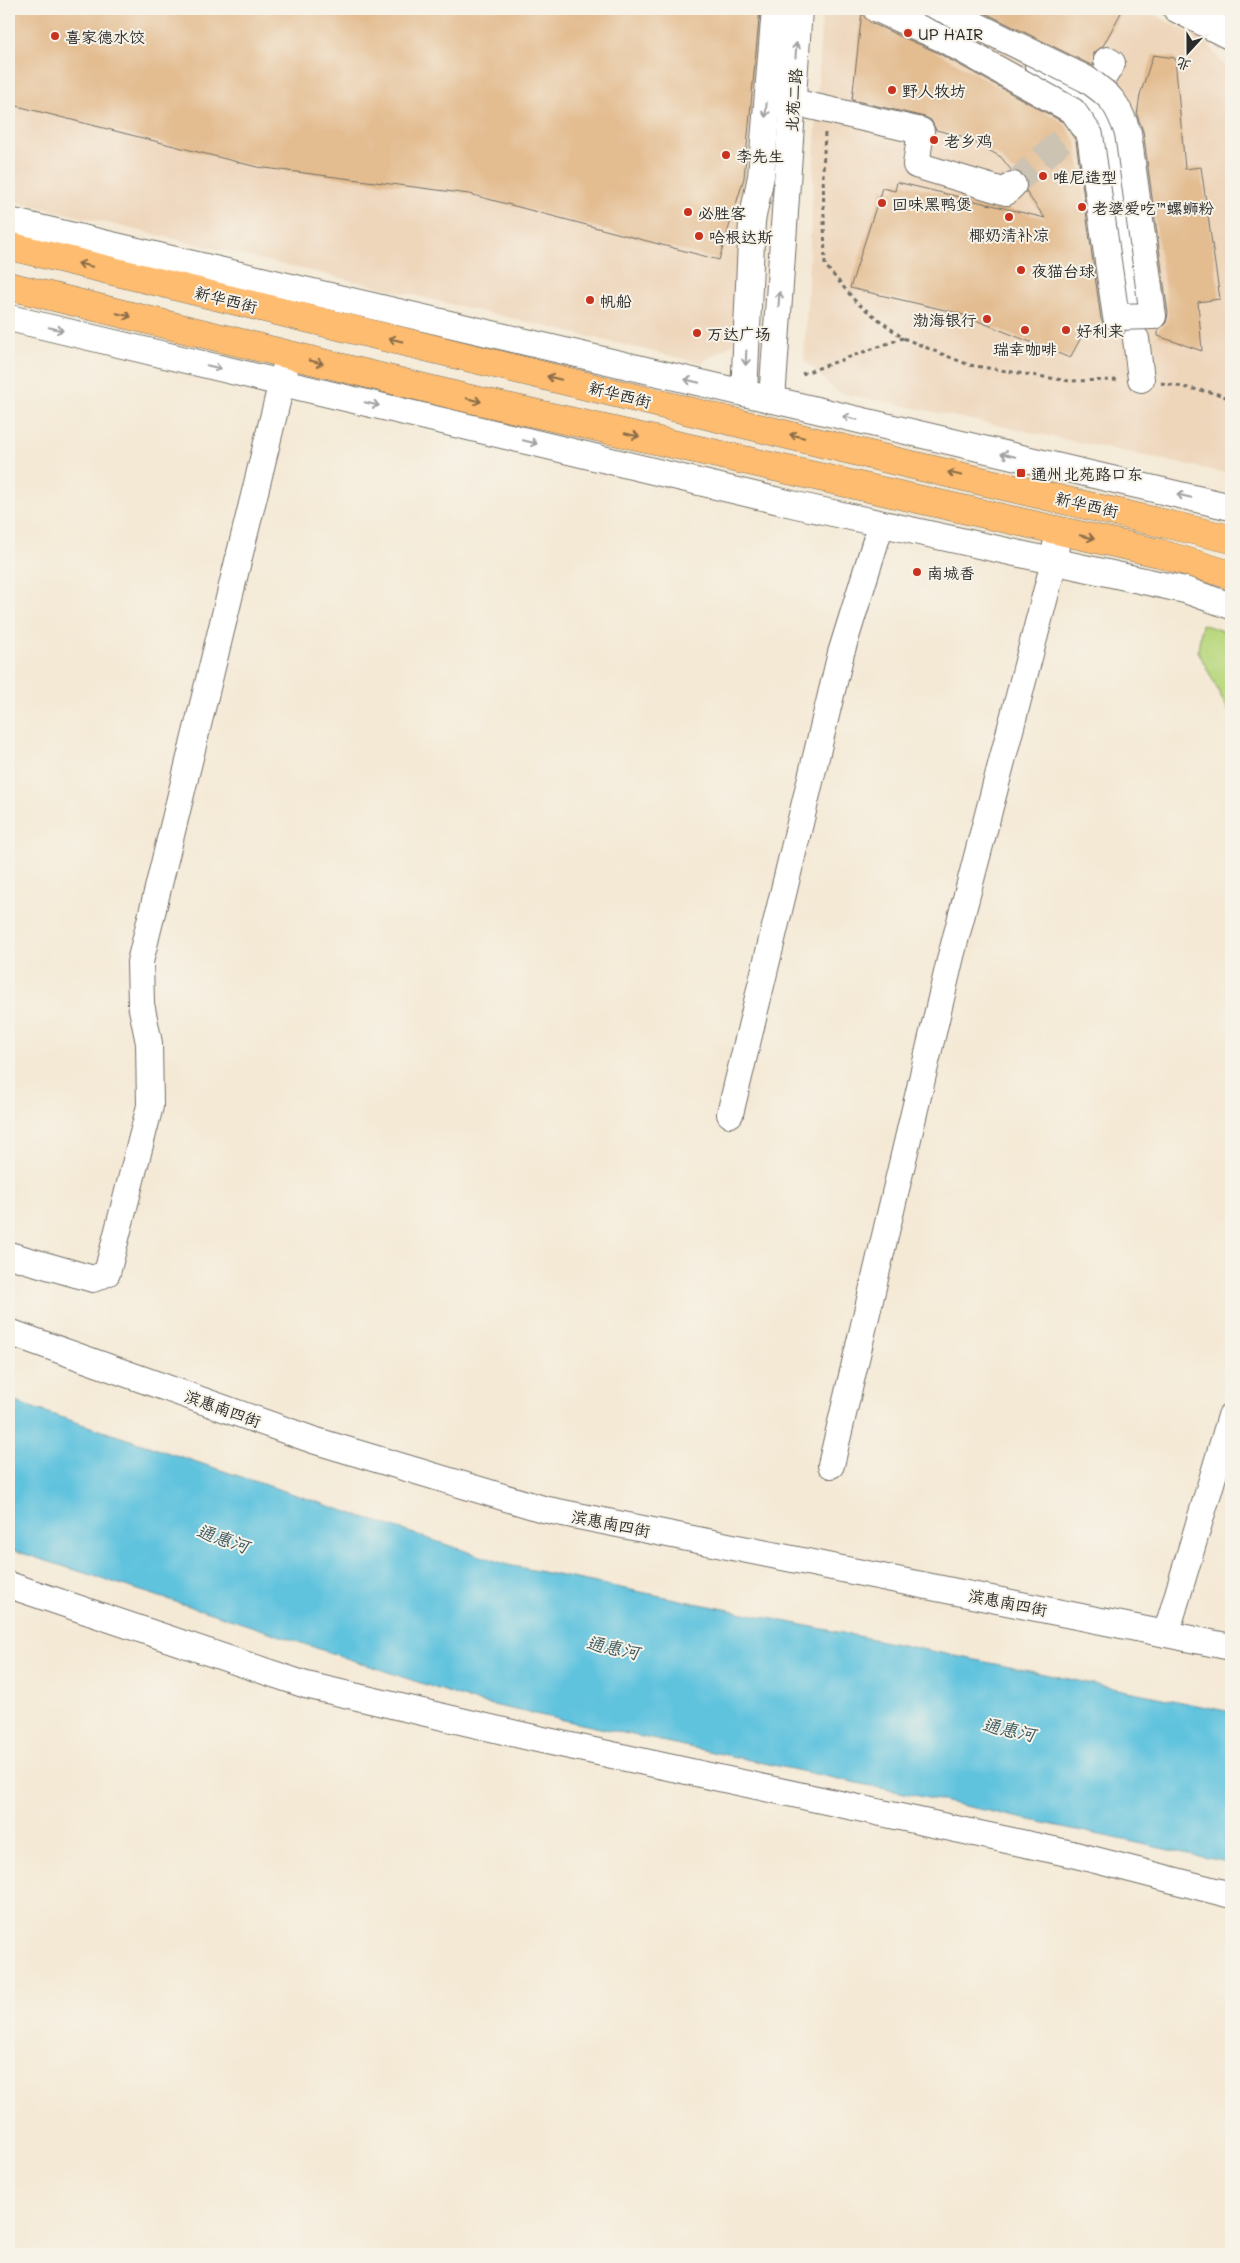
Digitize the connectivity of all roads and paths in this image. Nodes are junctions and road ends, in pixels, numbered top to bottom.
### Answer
1 (775, 9) edge
2 (799, 9) edge
3 (877, 9) edge
4 (922, 9) edge
5 (1176, 9) edge
6 (1219, 9) edge
7 (949, 12) edge
8 (1231, 15) edge
9 (1231, 37) edge
10 (943, 38) junction
11 (1107, 60) dead end
12 (793, 102) junction
13 (1086, 109) junction
14 (827, 110) junction
15 (1128, 133) junction
16 (1013, 186) tunnel mouth
17 (9, 221) edge
18 (9, 246) edge
19 (9, 286) edge
20 (1134, 290) junction
21 (9, 318) edge
22 (903, 338) junction
23 (289, 355) junction
24 (802, 374) dead end
25 (1141, 379) junction
26 (282, 383) junction
27 (744, 393) junction
28 (1231, 399) edge
29 (772, 400) junction
30 (1231, 507) edge
31 (881, 524) junction
32 (1057, 530) junction
33 (1231, 539) edge
34 (1054, 562) junction
35 (1231, 575) edge
36 (1231, 606) edge
37 (730, 1114) dead end
38 (9, 1255) edge
39 (9, 1332) edge
40 (1231, 1416) edge
41 (831, 1465) dead end
42 (9, 1585) edge
43 (1166, 1634) junction
44 (1231, 1647) edge
45 (1231, 1895) edge

1 -> 27 street, 北苑二路
12 -> 2 street, 北苑二路
3 - 10 street, bridge
4 - 13 street
5 - 9 street
6 - 8 street
7 - 10 street
7 - 13 street, bridge
10 - 13 street, bridge
11 - 13 street
12 - 14 street
29 -> 12 street, 北苑二路
13 - 15 street
13 - 15 street, bridge
13 - 20 street, bridge
14 - 16 street
14 - 22 path
15 - 20 street, bridge
27 -> 17 street
33 -> 18 main road, 新华西街
19 -> 23 main road, 新华西街
20 - 25 street
21 -> 26 street
22 - 24 path
22 - 25 path
23 - 26 street
23 -> 32 main road, 新华西街
25 - 28 path
26 -> 31 street
26 - 38 street
27 - 29 street
30 -> 29 street
31 - 34 street
31 - 37 street
32 - 34 street
32 -> 35 main road, 新华西街
34 - 36 street
34 - 41 street
39 - 43 street, 滨惠南四街
40 - 43 street
42 - 45 street
43 - 44 street, 滨惠南四街

